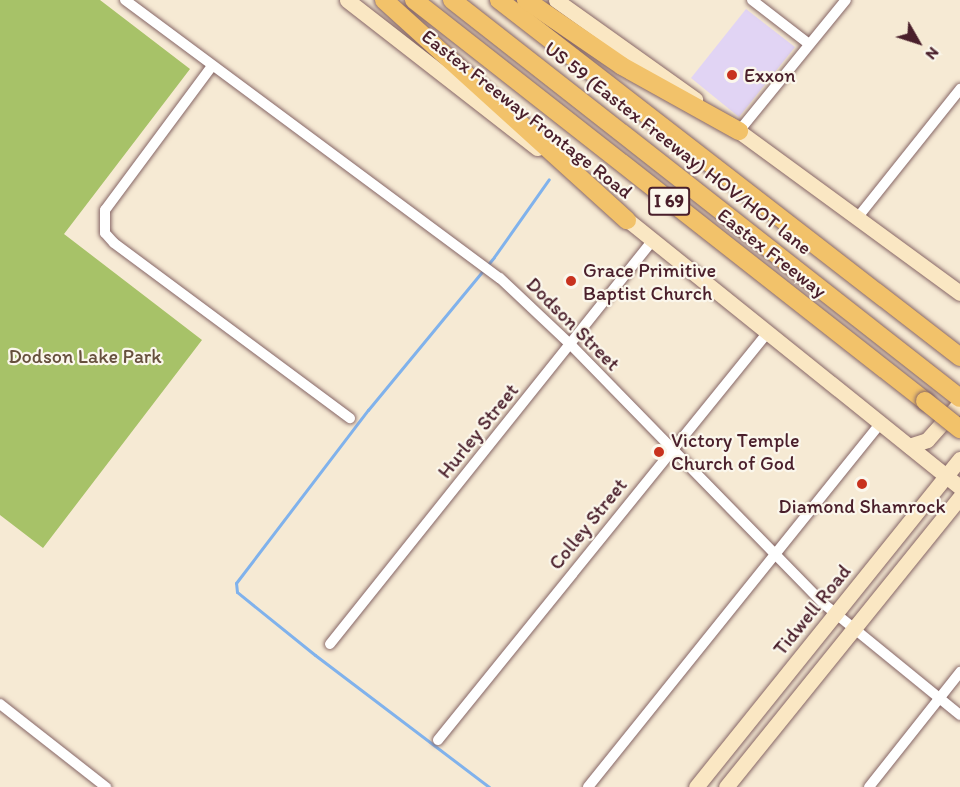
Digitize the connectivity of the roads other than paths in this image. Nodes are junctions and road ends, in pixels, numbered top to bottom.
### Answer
1 (125, 0) edge
2 (348, 0) edge
3 (384, 0) edge
4 (414, 0) edge
5 (452, 0) edge
6 (499, 0) edge
7 (526, 0) edge
8 (556, 0) edge
9 (752, 0) edge
10 (846, 0) edge
11 (809, 44) junction
12 (212, 66) junction
13 (960, 89) edge
14 (739, 131) junction
15 (858, 217) junction
16 (627, 220) junction
17 (653, 240) junction
18 (960, 293) edge
19 (768, 332) junction
20 (570, 344) junction
21 (959, 357) edge
22 (941, 378) junction
23 (960, 387) edge
24 (960, 400) edge
25 (350, 418) dead end
26 (881, 423) junction
27 (960, 429) edge
28 (909, 446) junction
29 (671, 450) junction
30 (960, 459) edge
31 (946, 476) junction
32 (960, 487) edge
33 (960, 497) edge
34 (774, 554) junction
35 (837, 615) junction
36 (854, 628) junction
37 (330, 644) dead end
38 (960, 672) edge
39 (939, 698) junction
40 (0, 704) edge
41 (960, 715) edge
42 (741, 729) junction
43 (438, 740) dead end
44 (761, 744) junction
45 (106, 787) edge
46 (588, 787) edge
47 (696, 787) edge
48 (726, 787) edge
49 (869, 787) edge

1 - 12 street, Dodson Street
2 - 16 main road, Eastex Freeway Frontage Road
3 - 16 highway
4 - 27 highway, Eastex Freeway / I 69, bridge
5 - 22 highway, US 59 (Eastex Freeway) HOV/HOT lane / I 69
6 - 21 highway, Eastex Freeway / I 69
7 - 14 highway
8 - 14 main road
9 - 11 street
10 - 11 street
11 - 14 street
12 - 20 street, Dodson Street
12 - 25 street
13 - 15 street
14 - 15 main road
15 - 18 main road
16 - 17 main road, Eastex Freeway Frontage Road
17 - 19 main road, Eastex Freeway Frontage Road
17 - 20 street, Hurley Street
19 - 26 main road, Eastex Freeway Frontage Road
19 - 29 street, Colley Street
20 - 29 street, Dodson Street
20 - 37 street, Hurley Street
22 - 23 highway
22 - 24 highway, US 59 (Eastex Freeway) HOV/HOT lane
24 - 28 main road
26 - 28 main road, Eastex Freeway Frontage Road
26 - 34 street
28 - 31 main road, Eastex Freeway Frontage Road
29 - 34 street, Dodson Street
29 - 43 street, Colley Street
30 - 31 main road, Tidwell Road
31 - 32 main road, Eastex Freeway Frontage Road
31 - 35 main road, Tidwell Road
33 - 36 main road
34 - 35 street, Dodson Street
34 - 46 street
35 - 36 street, Dodson Street
35 - 42 main road, Tidwell Road
36 - 39 street, Dodson Street
36 - 44 main road
38 - 39 street
39 - 41 street, Dodson Street
39 - 49 street
40 - 45 street
42 - 44 main road
42 - 47 main road, Tidwell Road
44 - 48 main road

